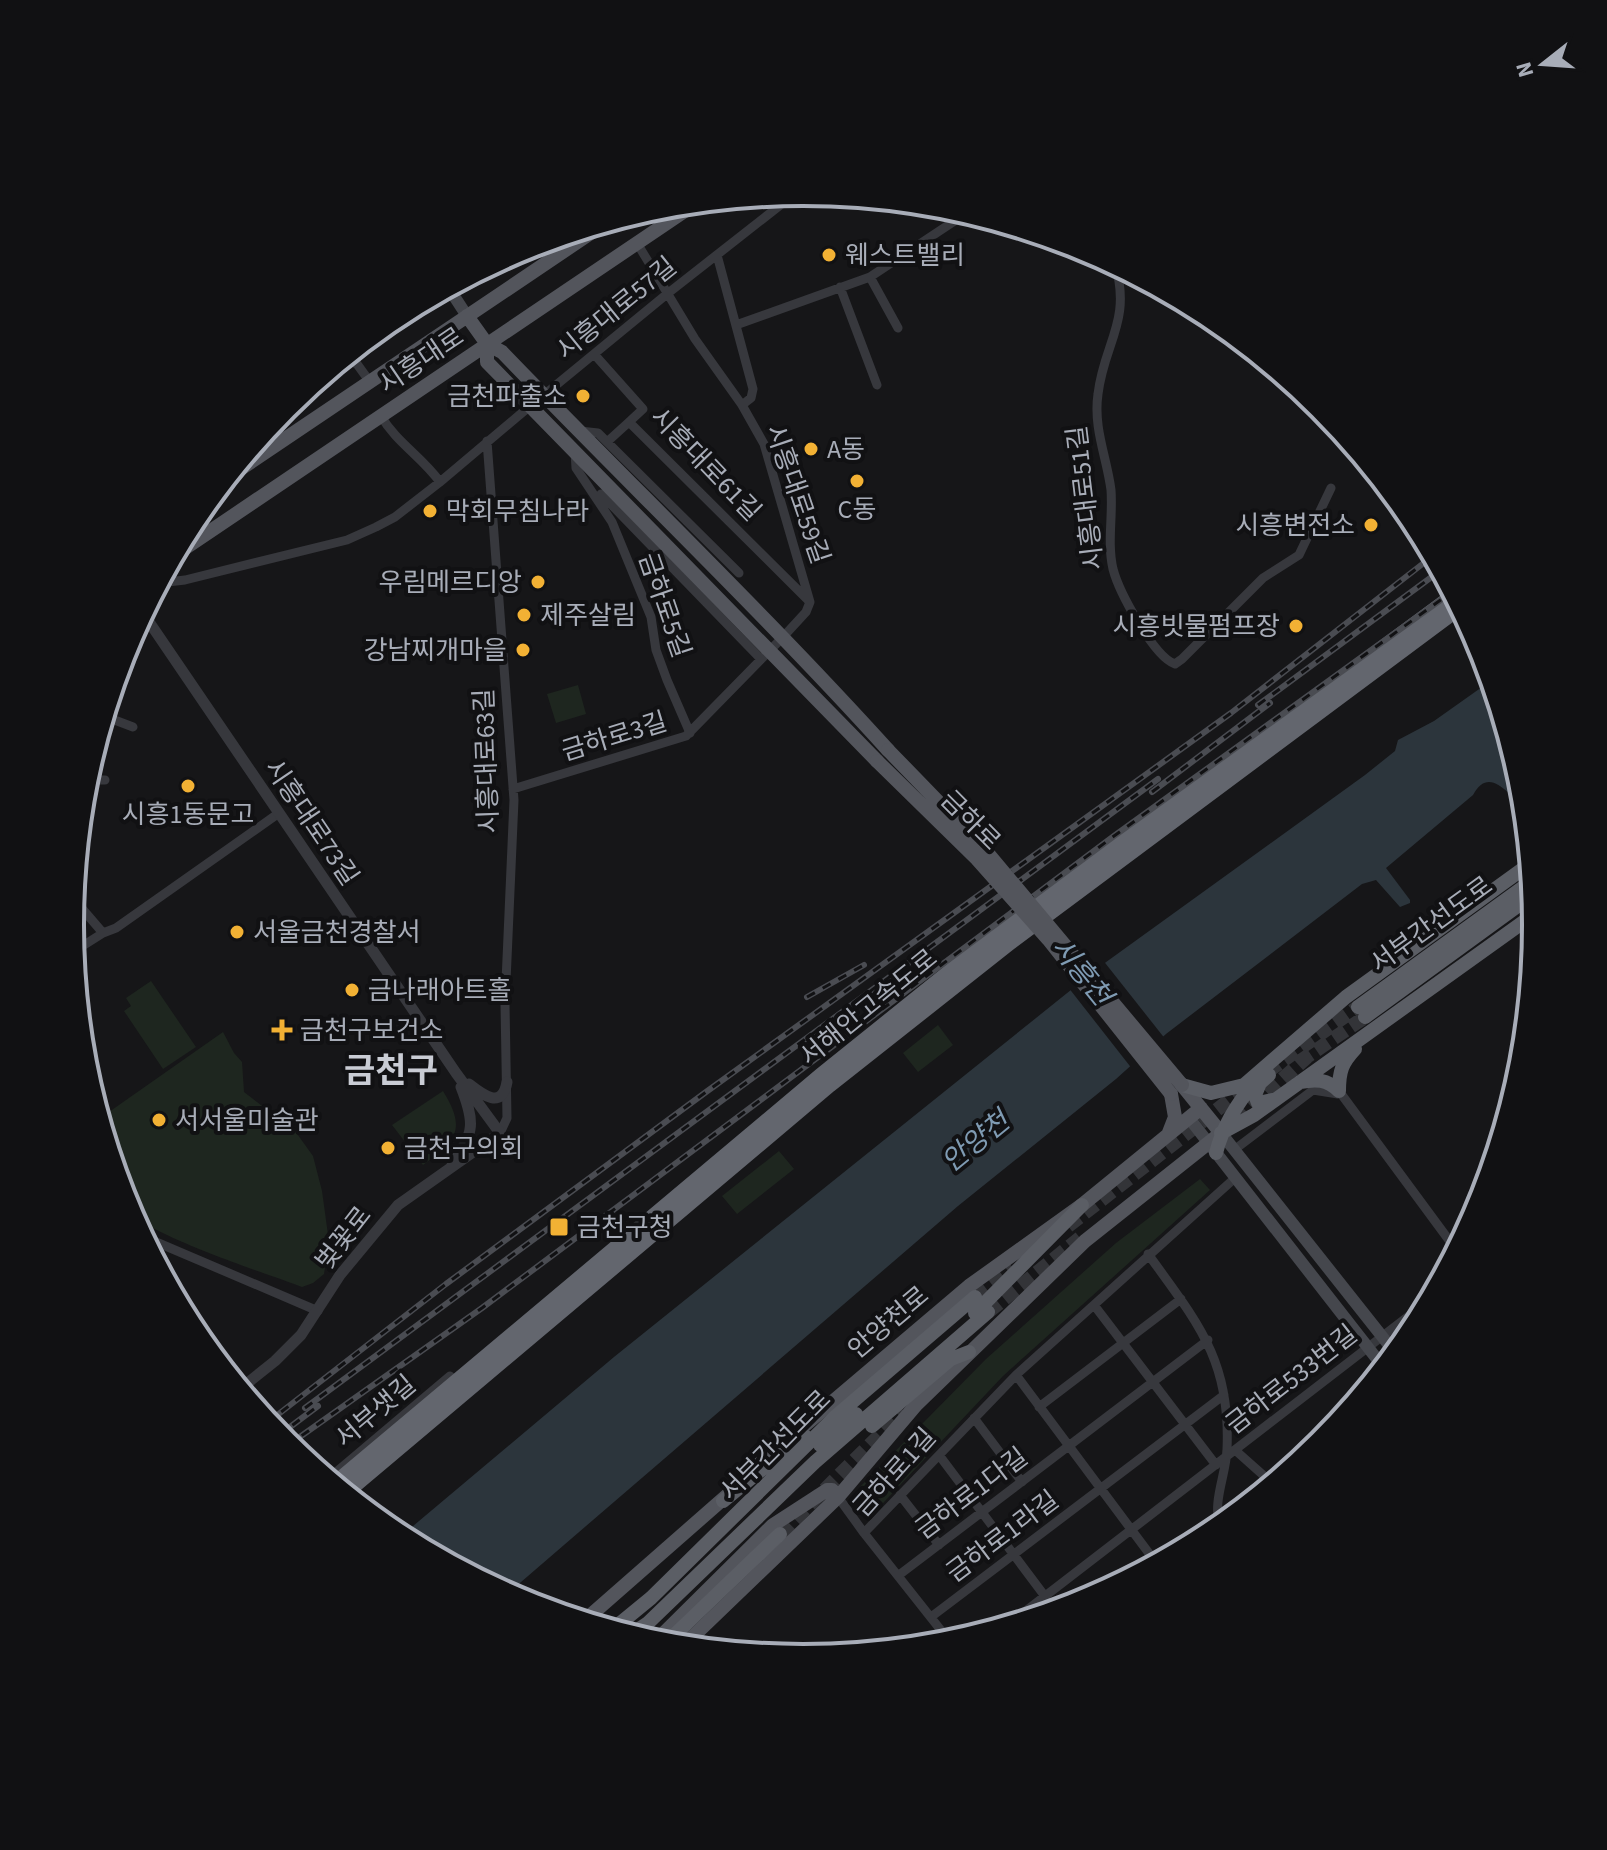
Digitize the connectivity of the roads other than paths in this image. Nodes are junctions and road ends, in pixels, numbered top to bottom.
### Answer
1 (779, 207) edge
2 (675, 217) edge
3 (954, 221) edge
4 (576, 243) edge
5 (637, 243) junction
6 (717, 255) junction
7 (870, 277) junction
8 (1117, 278) edge
9 (840, 287) junction
10 (667, 294) junction
11 (454, 296) edge
12 (467, 316) junction
13 (736, 325) junction
14 (898, 328) dead end
15 (487, 344) junction
16 (594, 354) junction
17 (354, 363) edge
18 (370, 382) junction
19 (877, 385) dead end
20 (544, 395) junction
21 (742, 405) junction
22 (530, 406) junction
23 (381, 416) junction
24 (629, 422) junction
25 (578, 431) junction
26 (487, 441) junction
27 (607, 442) junction
28 (575, 452) junction
29 (258, 457) edge
30 (584, 478) junction
31 (440, 482) junction
32 (1331, 488) dead end
33 (194, 542) edge
34 (739, 573) dead end
35 (171, 582) edge
36 (810, 602) junction
37 (1446, 602) edge
38 (1452, 613) edge
39 (150, 624) edge
40 (783, 637) junction
41 (765, 655) junction
42 (114, 720) edge
43 (133, 727) dead end
44 (690, 733) junction
45 (99, 780) edge
46 (105, 780) dead end
47 (513, 789) junction
48 (279, 813) junction
49 (1520, 871) edge
50 (1521, 889) edge
51 (1522, 902) edge
52 (85, 912) edge
53 (1523, 922) edge
54 (103, 933) junction
55 (85, 945) edge
56 (1333, 1009) junction
57 (1371, 1031) junction
58 (1266, 1068) junction
59 (456, 1073) junction
60 (507, 1082) junction
61 (1300, 1082) junction
62 (1177, 1089) junction
63 (1340, 1093) junction
64 (1277, 1098) junction
65 (1201, 1108) junction
66 (1189, 1118) junction
67 (500, 1133) junction
68 (1221, 1133) junction
69 (1168, 1136) junction
70 (1212, 1148) junction
71 (1234, 1150) junction
72 (441, 1175) junction
73 (1235, 1178) junction
74 (1082, 1205) junction
75 (1450, 1241) edge
76 (158, 1243) edge
77 (1148, 1254) junction
78 (975, 1297) tunnel mouth
79 (1181, 1299) junction
80 (1094, 1305) junction
81 (318, 1311) junction
82 (988, 1312) tunnel mouth
83 (1406, 1318) edge
84 (1382, 1337) junction
85 (1208, 1340) junction
86 (1123, 1344) junction
87 (1388, 1344) edge
88 (1367, 1348) junction
89 (969, 1352) junction
90 (1377, 1359) edge
91 (1016, 1375) junction
92 (450, 1376) dead end
93 (249, 1382) edge
94 (1153, 1383) junction
95 (1224, 1395) junction
96 (1039, 1407) junction
97 (836, 1416) junction
98 (974, 1418) junction
99 (1185, 1425) junction
100 (1069, 1446) junction
101 (1231, 1453) junction
102 (939, 1455) junction
103 (1216, 1465) junction
104 (336, 1472) edge
105 (779, 1475) junction
106 (343, 1477) edge
107 (1264, 1478) edge
108 (1022, 1482) junction
109 (353, 1486) edge
110 (1101, 1489) junction
111 (786, 1491) junction
112 (900, 1495) junction
113 (838, 1497) junction
114 (723, 1501) junction
115 (982, 1513) junction
116 (1217, 1513) edge
117 (1131, 1530) junction
118 (864, 1533) junction
119 (780, 1534) tunnel mouth
120 (939, 1545) junction
121 (1013, 1555) junction
122 (1150, 1555) edge
123 (899, 1575) junction
124 (1045, 1596) junction
125 (1049, 1601) edge
126 (1030, 1608) edge
127 (594, 1613) edge
128 (931, 1617) junction
129 (628, 1623) edge
130 (639, 1625) edge
131 (666, 1631) edge
132 (942, 1631) edge
133 (677, 1633) edge
134 (694, 1636) edge

1 - 6 street, 시흥대로57길
2 - 5 main road, 시흥대로
3 - 7 street
4 - 12 main road, 시흥대로
5 - 10 street, 시흥대로59길
5 - 15 main road, 시흥대로
6 - 10 street, 시흥대로57길
6 - 13 street, 시흥대로57길
7 - 9 street
7 - 14 street
8 - 32 street, 시흥대로51길
9 - 13 street
9 - 19 street
10 - 16 street, 시흥대로57길
10 - 21 street, 시흥대로59길
11 - 12 main road, 금하로
12 - 15 main road, 금하로
12 - 18 main road, 시흥대로
13 - 21 street, 시흥대로57길
15 - 20 main road, 금하로
15 - 22 main road, 금하로
15 - 23 main road, 시흥대로
16 - 20 street, 시흥대로57길
16 - 24 street, 시흥대로61길
17 - 18 street
18 - 29 main road, 시흥대로
20 - 25 main road, 금하로
21 - 36 street, 시흥대로59길
22 - 26 street
22 - 28 main road, 금하로
23 - 31 street
23 - 33 main road, 시흥대로
24 - 27 street
24 - 36 street, 시흥대로61길
25 - 27 street
25 - 40 main road, 금하로
26 - 31 street
26 - 47 street, 시흥대로63길
27 - 34 street
28 - 30 street, 금하로5길
28 - 41 main road, 금하로
30 - 41 street
30 - 44 street, 금하로5길
31 - 35 street
36 - 40 street, 시흥대로59길
37 - 106 highway, 서해안고속도로, bridge
38 - 109 highway, 서해안고속도로, bridge
39 - 48 street, 시흥대로73길
40 - 41 street, 금하로3길
40 - 62 main road, 금하로, bridge
41 - 44 street, 금하로3길
41 - 62 main road, 금하로, bridge
42 - 43 street
44 - 47 street, 금하로3길
45 - 46 street
47 - 60 street, 시흥대로63길
48 - 54 street
48 - 59 street, 시흥대로73길
49 - 56 highway
50 - 51 highway, 서부간선도로
52 - 54 street
53 - 57 highway
54 - 55 street
56 - 58 highway
56 - 64 highway
57 - 61 highway
57 - 63 highway
58 - 62 highway
58 - 68 highway
59 - 60 street
59 - 67 street, 시흥대로73길
59 - 72 street
60 - 67 street, 시흥대로63길
61 - 63 highway
61 - 64 highway
62 - 65 main road, 금하로
62 - 66 main road, 금하로
62 - 69 main road
63 - 71 street
63 - 75 street
64 - 68 highway
65 - 66 main road, 안양천로
65 - 68 main road, 금하로
66 - 69 main road, 안양천로
66 - 70 main road, 금하로
67 - 72 street, 벚꽃로
68 - 70 highway
68 - 71 main road, 금하로
69 - 74 main road, 안양천로
70 - 73 main road, 금하로
70 - 89 main road
71 - 84 main road, 금하로
72 - 81 street, 벚꽃로
73 - 77 street, 금하로1길
73 - 88 main road, 금하로
74 - 105 highway
74 - 114 main road, 안양천로
76 - 81 street
77 - 79 street
77 - 80 street, 금하로1길
78 - 97 highway, 서부간선도로
79 - 85 street
79 - 86 street
80 - 86 street
80 - 91 street, 금하로1길
81 - 93 street, 벚꽃로
82 - 111 highway, 서부간선도로
83 - 84 street, 금하로533번길
84 - 87 main road, 금하로
84 - 88 street, 금하로533번길
85 - 94 street, 금하로1다길
85 - 95 street
86 - 94 street
86 - 96 street
88 - 90 main road, 금하로
88 - 101 street, 금하로533번길
89 - 111 highway
89 - 113 main road
91 - 96 street
91 - 98 street, 금하로1길
92 - 104 street, 서부샛길
94 - 99 street
94 - 100 street, 금하로1다길
95 - 99 street, 금하로1라길
95 - 101 street
96 - 100 street
97 - 105 highway, 서부간선도로
97 - 114 highway
98 - 102 street, 금하로1길
98 - 108 street
99 - 103 street
99 - 110 street, 금하로1라길
100 - 108 street, 금하로1다길
100 - 110 street
101 - 103 street, 금하로533번길
101 - 107 street
101 - 116 street
102 - 112 street, 금하로1길
102 - 115 street
103 - 117 street, 금하로533번길
105 - 129 highway, 서부간선도로
108 - 115 street, 금하로1다길
110 - 117 street
110 - 121 street, 금하로1라길
111 - 130 highway, 서부간선도로
112 - 118 street, 금하로1길
112 - 120 street
113 - 118 street
113 - 131 main road
113 - 134 main road
114 - 127 main road, 안양천로
115 - 120 street, 금하로1다길
115 - 121 street
117 - 122 street
117 - 124 street, 금하로533번길
118 - 123 street, 금하로1길
119 - 133 highway
120 - 123 street, 금하로1다길
121 - 124 street
121 - 128 street, 금하로1라길
123 - 128 street, 금하로1길
124 - 125 street
124 - 126 street, 금하로533번길
128 - 132 street, 금하로1길

